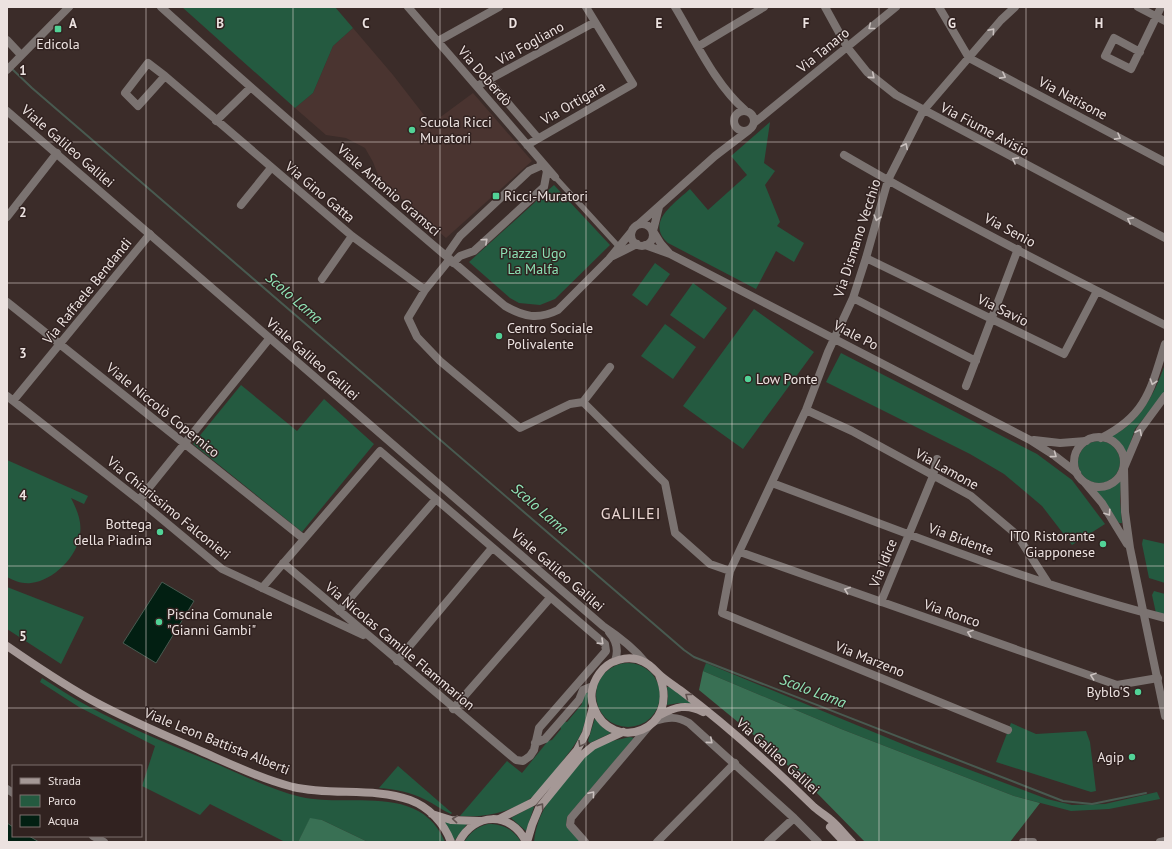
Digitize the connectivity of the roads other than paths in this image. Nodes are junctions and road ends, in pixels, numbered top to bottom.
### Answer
1 (69, 7) edge
2 (161, 7) edge
3 (408, 7) edge
4 (499, 7) edge
5 (586, 7) edge
6 (675, 7) edge
7 (825, 7) edge
8 (896, 7) edge
9 (939, 7) edge
10 (1016, 7) edge
11 (1138, 7) edge
12 (1161, 7) edge
13 (759, 8) edge
14 (1156, 16) junction
15 (1165, 21) edge
16 (595, 22) junction
17 (7, 40) edge
18 (438, 41) junction
19 (699, 46) junction
20 (847, 47) junction
21 (1140, 52) dead end
22 (21, 55) junction
23 (969, 58) junction
24 (7, 70) edge
25 (164, 76) junction
26 (489, 81) junction
27 (722, 85) junction
28 (477, 86) junction
29 (250, 88) junction
30 (7, 111) edge
31 (747, 111) junction
32 (923, 111) junction
33 (766, 112) junction
34 (735, 115) junction
35 (216, 121) junction
36 (754, 122) junction
37 (734, 125) junction
38 (749, 130) junction
39 (538, 138) junction
40 (527, 145) junction
41 (57, 153) junction
42 (844, 155) dead end
43 (715, 156) junction
44 (542, 162) junction
45 (1165, 162) edge
46 (272, 168) junction
47 (532, 170) junction
48 (555, 177) joint
49 (888, 180) junction
50 (545, 181) junction
51 (241, 204) dead end
52 (660, 206) junction
53 (7, 217) edge
54 (639, 224) junction
55 (632, 231) junction
56 (653, 231) junction
57 (150, 234) junction
58 (352, 236) junction
59 (1165, 238) edge
60 (456, 242) junction
61 (641, 245) junction
62 (618, 247) junction
63 (1018, 249) junction
64 (467, 253) junction
65 (670, 254) junction
66 (866, 258) junction
67 (450, 259) junction
68 (609, 259) junction
69 (322, 279) dead end
70 (425, 290) junction
71 (1097, 291) junction
72 (853, 298) junction
73 (7, 302) edge
74 (991, 319) junction
75 (1165, 325) edge
76 (269, 339) junction
77 (834, 339) junction
78 (1165, 344) edge
79 (60, 345) junction
80 (976, 361) junction
81 (610, 367) dead end
82 (966, 386) dead end
83 (1165, 396) edge
84 (10, 399) edge
85 (583, 402) junction
86 (806, 410) junction
87 (1101, 438) junction
88 (1030, 440) junction
89 (1086, 441) junction
90 (184, 444) junction
91 (937, 459) dead end
92 (413, 462) junction
93 (1124, 468) junction
94 (405, 473) junction
95 (1077, 473) junction
96 (933, 476) junction
97 (1084, 482) junction
98 (772, 483) junction
99 (436, 499) junction
100 (139, 500) junction
101 (479, 519) junction
102 (470, 529) junction
103 (909, 534) junction
104 (304, 539) junction
105 (492, 548) junction
106 (1130, 548) junction
107 (740, 552) junction
108 (283, 563) junction
109 (730, 571) junction
110 (1048, 583) junction
111 (262, 588) junction
112 (550, 598) junction
113 (881, 602) junction
114 (339, 611) junction
115 (722, 613) joint
116 (589, 614) junction
117 (1144, 614) junction
118 (1165, 618) edge
119 (582, 625) junction
120 (603, 626) junction
121 (372, 640) junction
122 (7, 646) edge
123 (397, 661) junction
124 (616, 661) junction
125 (644, 662) junction
126 (601, 671) junction
127 (586, 674) junction
128 (659, 675) junction
129 (1158, 678) junction
130 (593, 686) junction
131 (572, 690) junction
132 (1163, 693) edge
133 (580, 695) junction
134 (594, 707) junction
135 (453, 709) junction
136 (1165, 716) edge
137 (657, 718) junction
138 (715, 718) junction
139 (649, 726) junction
140 (1008, 730) dead end
141 (623, 732) junction
142 (535, 743) junction
143 (735, 763) junction
144 (432, 814) junction
145 (822, 814) junction
146 (794, 818) junction
147 (499, 819) junction
148 (480, 821) junction
149 (95, 837) edge
150 (1165, 841) edge
151 (104, 842) edge
152 (451, 842) edge
153 (459, 842) edge
154 (527, 842) edge
155 (585, 842) edge
156 (657, 842) edge
157 (768, 842) edge
158 (818, 842) edge
159 (844, 842) edge
160 (852, 842) edge
161 (1023, 842) edge
162 (1033, 842) edge
163 (1160, 842) edge

1 - 22 street
2 - 29 street, Viale Antonio Gramsci
3 - 18 street, Via Doberdò
4 - 18 street
5 - 16 street
6 - 19 street
7 - 20 street, Via Fiume Avisio
8 -> 20 street, Via Tanaro
9 - 23 street
23 -> 10 street, Via Dismano Vecchio
11 - 14 street
12 - 14 street
13 - 19 street
14 - 15 street
14 - 21 street
16 - 26 street, Via Fogliano
16 - 39 street, Via Ortigara
17 - 22 street
18 - 28 street, Via Doberdò
19 - 27 street
20 -> 32 street, Via Fiume Avisio
20 - 33 street, Via Tanaro
22 - 24 street
23 - 32 street, Via Dismano Vecchio
23 -> 45 street, Via Natisone
25 - 25 street, Via Gino Gatta
25 - 35 street, Via Gino Gatta
26 - 28 street, Via Fogliano
26 - 39 street
27 - 31 street
27 - 34 street
28 - 40 street, Via Doberdò
29 - 35 street
29 - 67 street, Viale Antonio Gramsci
30 - 41 street, Viale Galileo Galilei
31 - 33 street
31 - 34 street
31 - 36 street
49 -> 32 street, Via Dismano Vecchio
59 -> 32 street, Via Fiume Avisio
33 - 36 street, Via Tanaro
34 - 37 street
35 - 46 street, Via Gino Gatta
36 - 38 street
37 - 38 street
37 - 43 street
38 - 43 street
39 - 40 street, Via Ortigara
40 - 44 street, Via Doberdò
41 - 53 street
41 - 57 street, Viale Galileo Galilei
42 - 49 street, Via Senio
43 - 52 street
44 - 47 street
44 - 48 street
44 - 50 street
46 - 51 street, Via Gino Gatta
46 - 58 street, Via Gino Gatta
47 - 50 street
47 - 60 street
48 - 62 street
49 - 63 street, Via Senio
49 -> 66 street, Via Dismano Vecchio
64 -> 50 street
52 - 54 street
52 - 56 street
54 - 55 street
54 - 56 street
55 - 61 street
55 - 62 street, Viale Antonio Gramsci
56 - 61 street
56 - 65 street, Viale Po
57 - 76 street, Viale Galileo Galilei
57 - 79 street, Via Raffaele Bendandi
58 - 69 street, Via Gino Gatta
58 - 70 street, Via Gino Gatta
60 - 64 street
60 - 67 street
61 - 65 street, Viale Po
61 - 68 street, Viale Antonio Gramsci
62 - 68 street, Viale Antonio Gramsci
63 - 71 street, Via Senio
63 - 74 street
64 - 67 street
65 - 77 street, Viale Po
66 - 72 street, Via Dismano Vecchio
66 - 74 street, Via Savio
67 - 68 street, Viale Antonio Gramsci
67 - 70 street
70 - 85 street
71 - 74 street, Via Savio
71 - 75 street, Via Senio
72 - 77 street, Via Dismano Vecchio
72 - 80 street
73 - 79 street, Viale Niccolò Copernico
74 - 80 street
76 - 90 street
76 - 92 street, Viale Galileo Galilei
77 - 86 street, Via Dismano Vecchio
77 - 88 street, Viale Po
78 -> 87 street
79 - 84 street, Via Raffaele Bendandi
79 - 90 street, Viale Niccolò Copernico
80 - 82 street
81 - 85 street
93 -> 83 street
84 - 100 street, Via Chiarissimo Falconieri
85 - 109 street
86 - 96 street, Via Lamone
86 - 98 street, Via Dismano Vecchio
87 - 89 street
87 - 93 street
88 - 89 street, Viale Po
88 -> 95 street, Viale Po
89 - 95 street
90 - 100 street
90 - 104 street, Viale Niccolò Copernico
91 - 96 street, Via Idice
92 - 94 street
92 - 101 street, Viale Galileo Galilei
93 - 97 street
93 - 106 street
94 - 99 street
94 - 104 street
95 - 97 street
96 - 103 street, Via Idice
96 - 110 street, Via Lamone
97 -> 106 street
98 - 103 street, Via Bidente
98 - 107 street, Via Dismano Vecchio
99 - 102 street
99 - 114 street
100 - 111 street, Via Chiarissimo Falconieri
101 - 102 street
101 - 116 street, Viale Galileo Galilei
102 - 105 street
103 - 110 street, Via Bidente
103 - 113 street, Via Idice
104 - 108 street
105 - 112 street
105 - 123 street
106 - 117 street
107 - 109 street, Via Dismano Vecchio
113 -> 107 street, Via Ronco
108 - 111 street
108 - 114 street, Via Nicolas Camille Flammarion
109 - 115 street, Via Dismano Vecchio
110 - 117 street, Via Bidente
111 - 121 street, Via Chiarissimo Falconieri
112 - 119 street
112 - 135 street
129 -> 113 street, Via Ronco
114 - 121 street, Via Nicolas Camille Flammarion
115 - 140 street, Via Marzeno
116 - 119 street
116 - 120 street, Viale Galileo Galilei
117 - 118 street, Via Bidente
117 - 129 street
119 -> 127 street
120 - 124 street
120 - 125 street
121 - 123 street, Via Nicolas Camille Flammarion
122 - 144 main road, Viale Leon Battista Alberti
123 - 135 street, Via Nicolas Camille Flammarion
124 - 125 main road
124 - 126 main road
125 - 128 main road
126 - 127 street
126 - 130 main road
127 - 131 street
128 - 137 main road
138 -> 128 main road, Via Galileo Galilei
129 - 132 street
130 - 133 street
130 - 134 main road
131 - 133 street
131 - 142 street
132 - 136 street
133 - 142 street
134 - 141 main road
134 -> 147 main road
135 - 142 street, Via Nicolas Camille Flammarion
137 - 138 main road, Via Galileo Galilei
137 - 139 main road
137 -> 143 street
138 - 145 main road, Via Galileo Galilei
139 - 141 main road
155 -> 139 street
154 -> 141 main road
143 - 146 street
143 - 156 street
148 -> 144 main road, Viale Leon Battista Alberti
144 - 152 main road, Viale Leon Battista Alberti
145 - 159 main road, Via Galileo Galilei
145 - 160 main road, Via Galileo Galilei
146 - 157 street
146 - 158 street
147 - 148 main road, Viale Leon Battista Alberti
147 - 154 main road
148 - 153 main road
149 - 151 street
150 - 163 street
161 - 162 street

